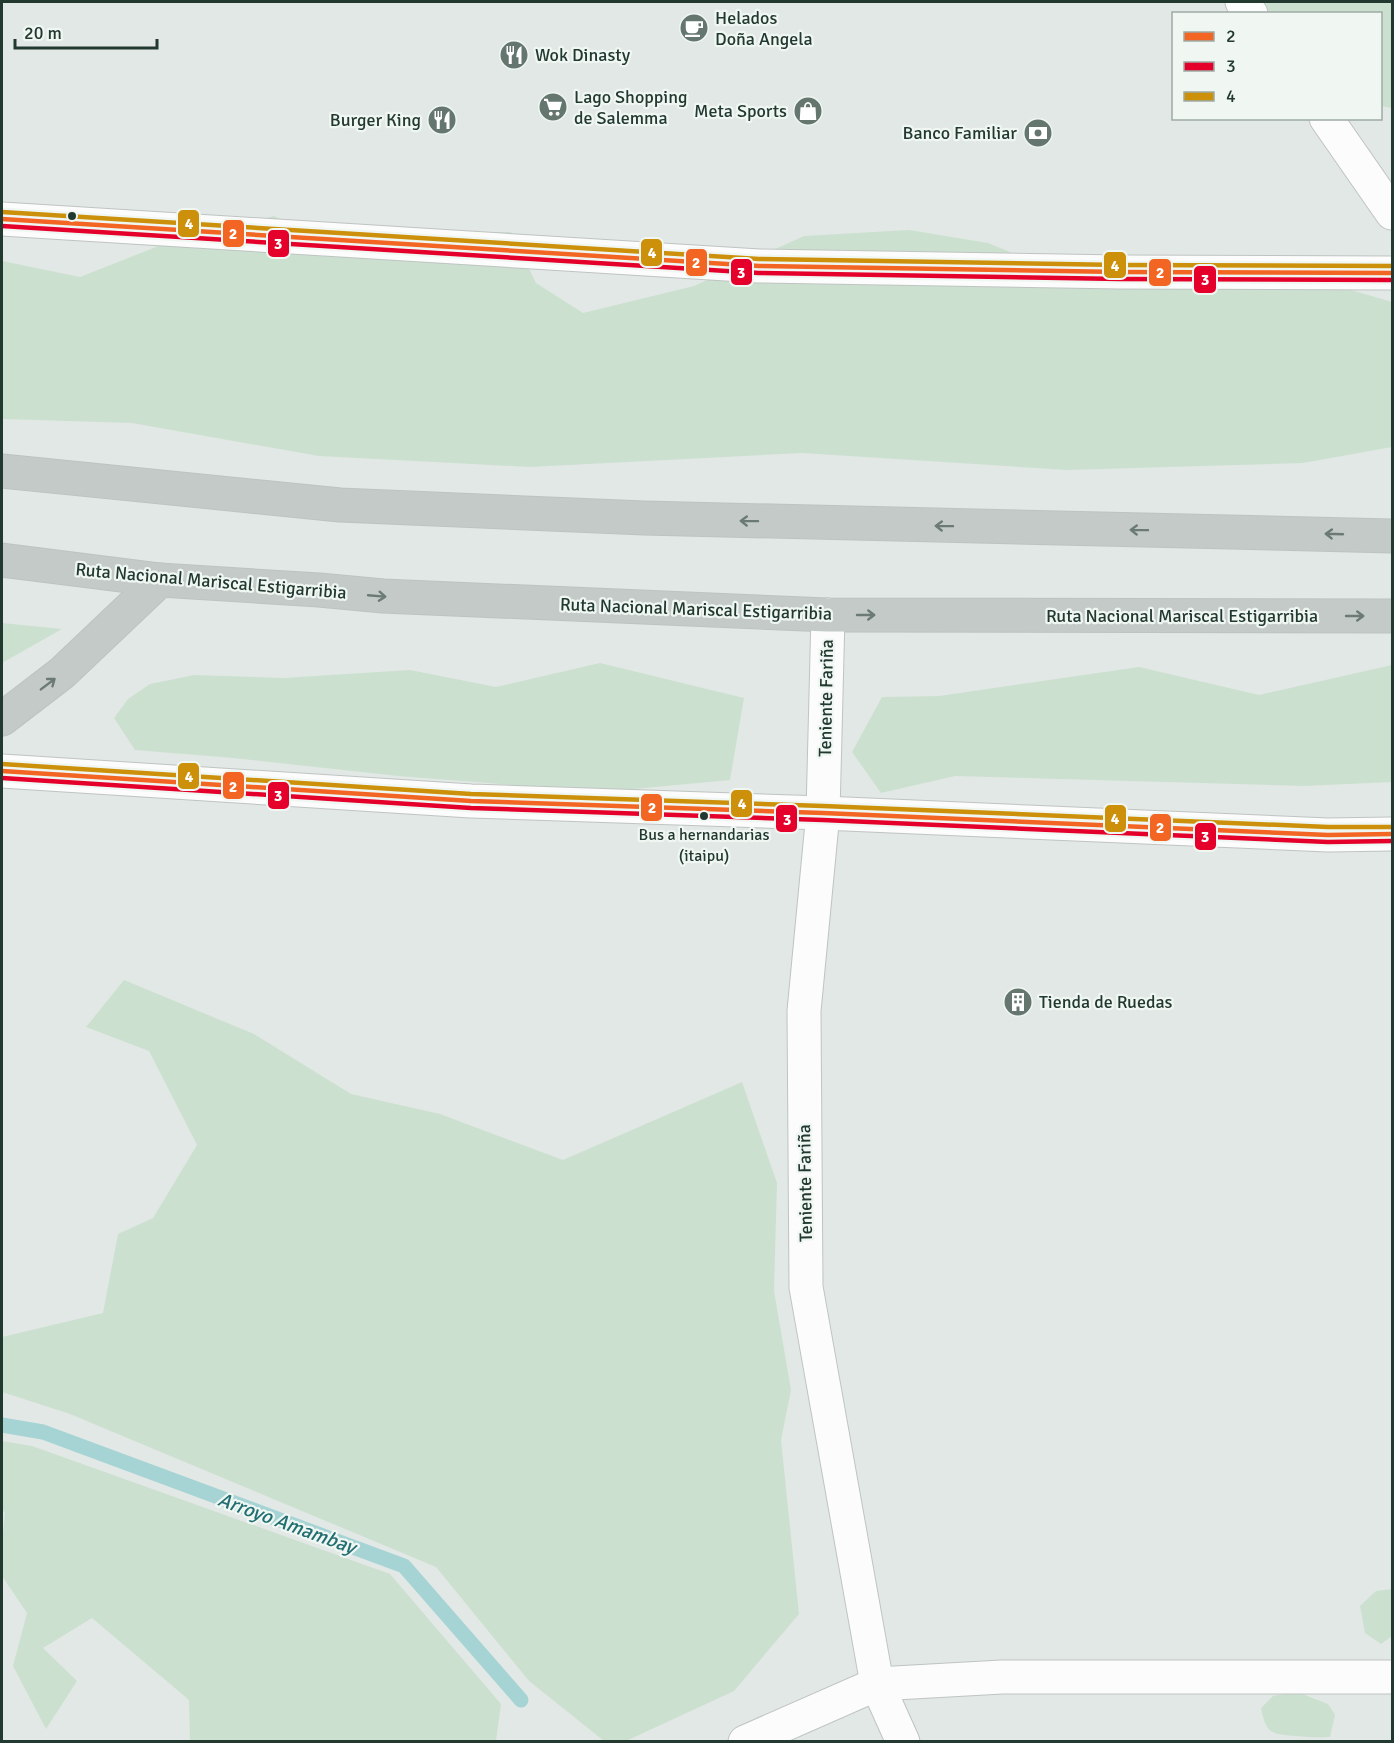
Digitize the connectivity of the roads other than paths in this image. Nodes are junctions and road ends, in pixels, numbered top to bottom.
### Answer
1 (1327, 120) edge
2 (1392, 213) edge
3 (2, 219) edge
4 (1392, 273) edge
5 (2, 471) edge
6 (1392, 536) edge
7 (2, 560) edge
8 (159, 580) junction
9 (828, 615) junction
10 (1392, 616) edge
11 (2, 719) edge
12 (2, 771) edge
13 (823, 813) junction
14 (1392, 834) edge
15 (1392, 1677) edge
16 (877, 1684) junction
17 (745, 1742) edge
18 (903, 1742) edge

1 - 2 street
3 - 4 street
6 -> 5 highway
7 - 8 highway, Ruta Nacional Mariscal Estigarribia
8 -> 9 highway, Ruta Nacional Mariscal Estigarribia
11 -> 8 highway
9 -> 10 highway, Ruta Nacional Mariscal Estigarribia
9 - 13 street, Teniente Fariña
12 - 13 street
13 - 14 street
13 - 16 street, Teniente Fariña
15 - 16 street
16 - 17 street
16 - 18 street, Teniente Fariña

